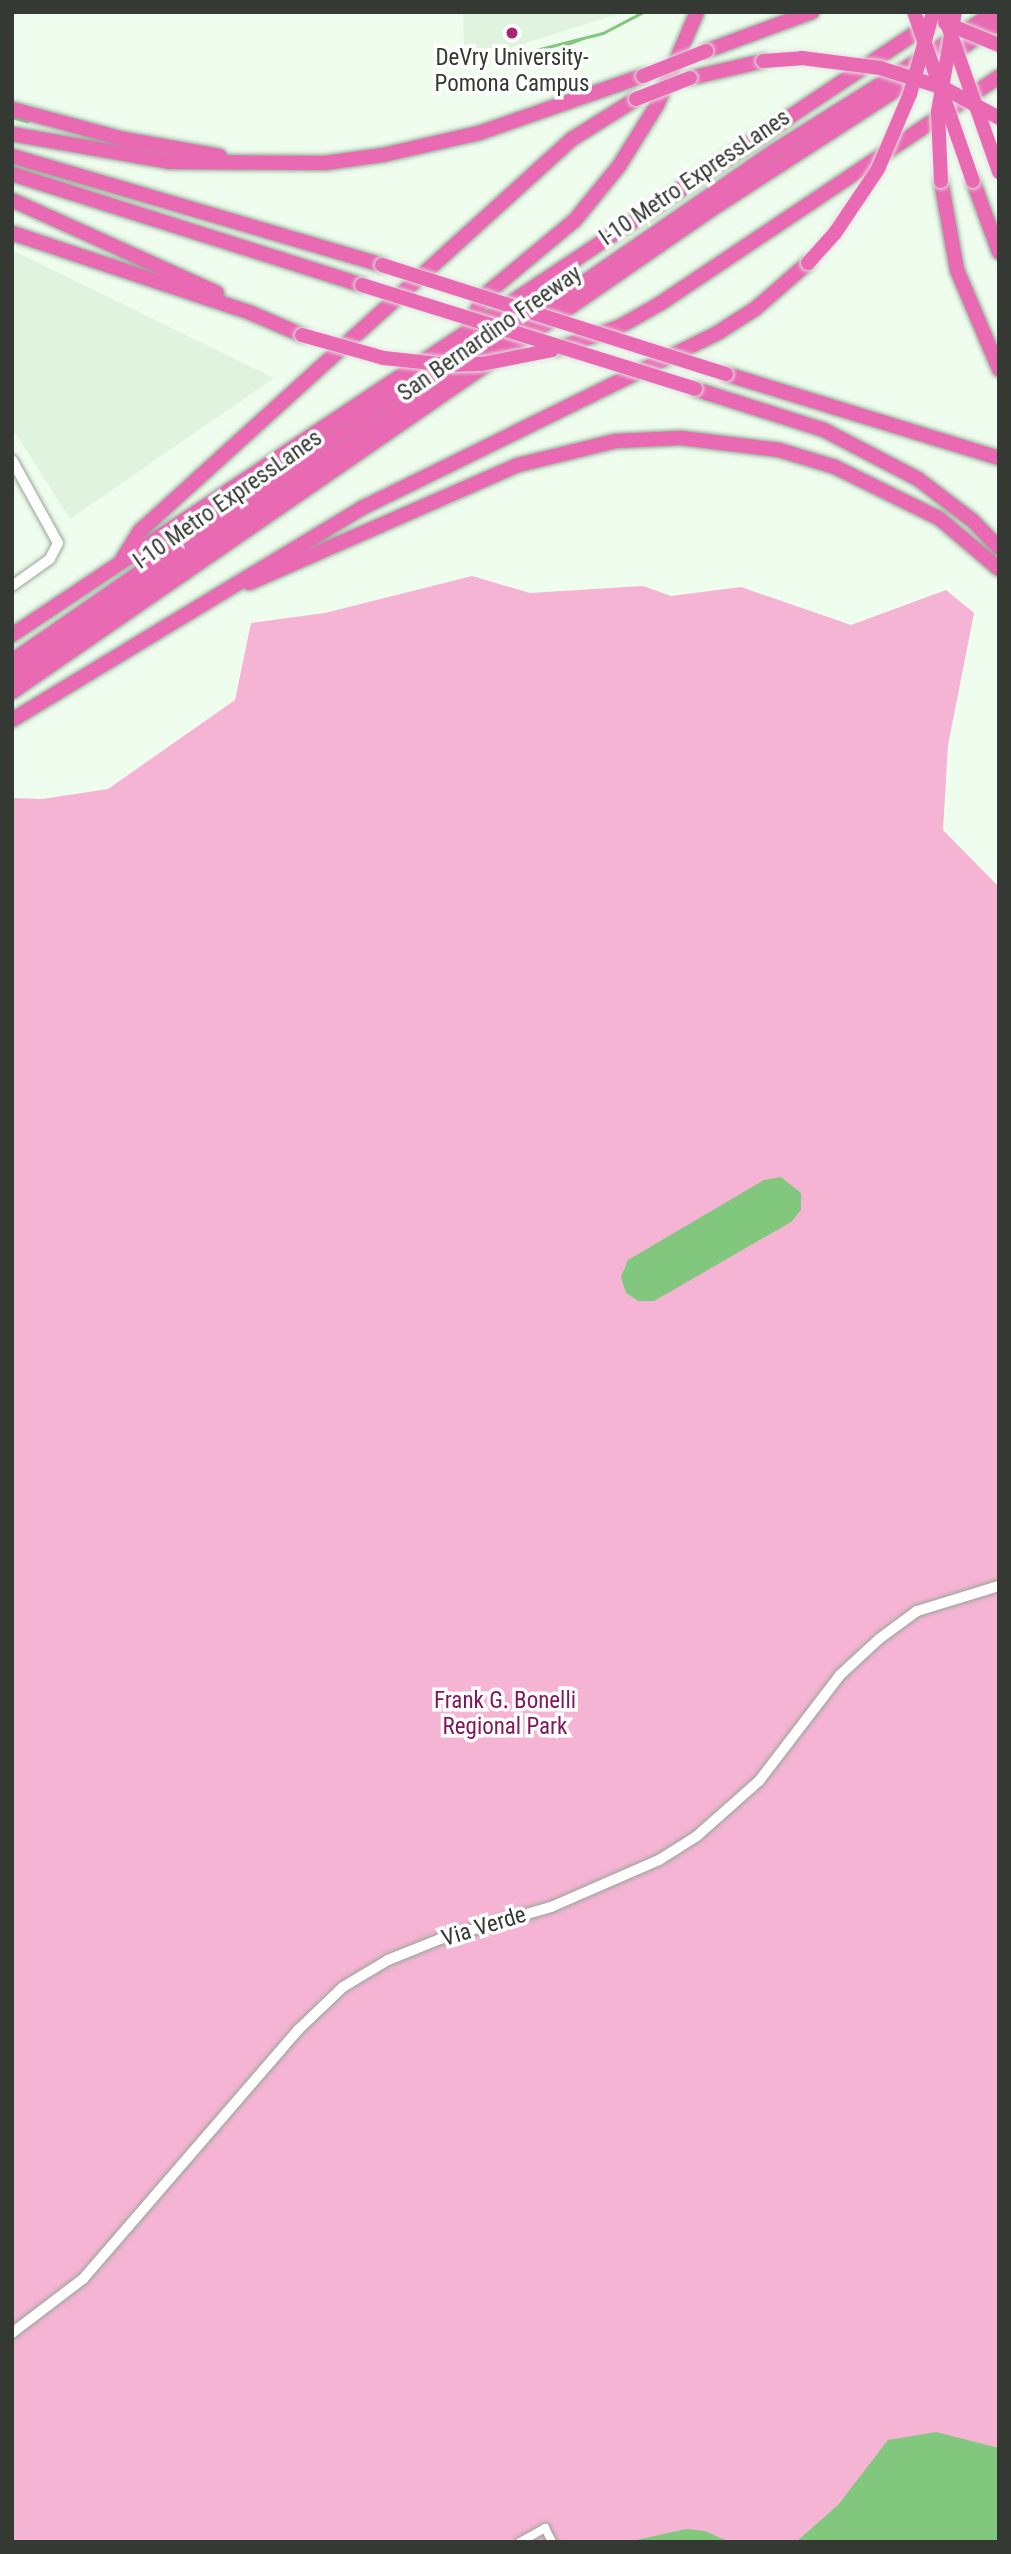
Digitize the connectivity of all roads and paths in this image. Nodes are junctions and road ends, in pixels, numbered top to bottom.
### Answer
1 (697, 12) edge
2 (812, 12) edge
3 (914, 12) edge
4 (925, 12) edge
5 (933, 12) edge
6 (945, 12) edge
7 (955, 12) edge
8 (995, 12) edge
9 (999, 23) edge
10 (999, 45) edge
11 (999, 77) edge
12 (12, 109) edge
13 (999, 118) edge
14 (12, 134) edge
15 (12, 156) edge
16 (266, 165) junction
17 (999, 172) edge
18 (12, 174) edge
19 (12, 200) edge
20 (12, 233) edge
21 (999, 252) edge
22 (551, 274) junction
23 (251, 313) junction
24 (467, 328) junction
25 (999, 369) edge
26 (999, 458) edge
27 (12, 460) edge
28 (999, 548) edge
29 (121, 563) junction
30 (999, 569) edge
31 (12, 586) edge
32 (225, 593) junction
33 (12, 635) edge
34 (12, 662) edge
35 (12, 677) edge
36 (12, 692) edge
37 (12, 720) edge
38 (999, 1586) edge
39 (12, 2333) edge
40 (520, 2542) edge
41 (552, 2542) edge

1 - 24 highway
2 - 16 highway, bridge
3 - 21 highway, bridge
4 - 10 highway, bridge
5 - 32 highway, bridge
6 - 17 highway, bridge
6 - 22 highway, San Bernardino Freeway
7 - 25 highway, bridge
8 - 35 highway, I-10 Metro ExpressLanes
9 - 36 highway, San Bernardino Freeway
11 - 23 highway, bridge
12 - 16 highway
13 - 29 highway, bridge
14 - 16 highway
15 - 26 highway, bridge
18 - 28 highway, bridge
19 - 23 highway
20 - 23 highway
22 - 24 highway, San Bernardino Freeway
22 - 34 highway, I-10 Metro ExpressLanes
24 - 29 highway, San Bernardino Freeway
27 - 31 street
29 - 33 highway, San Bernardino Freeway
30 - 32 highway
32 - 37 highway
38 - 39 main road, Via Verde
40 - 41 street

